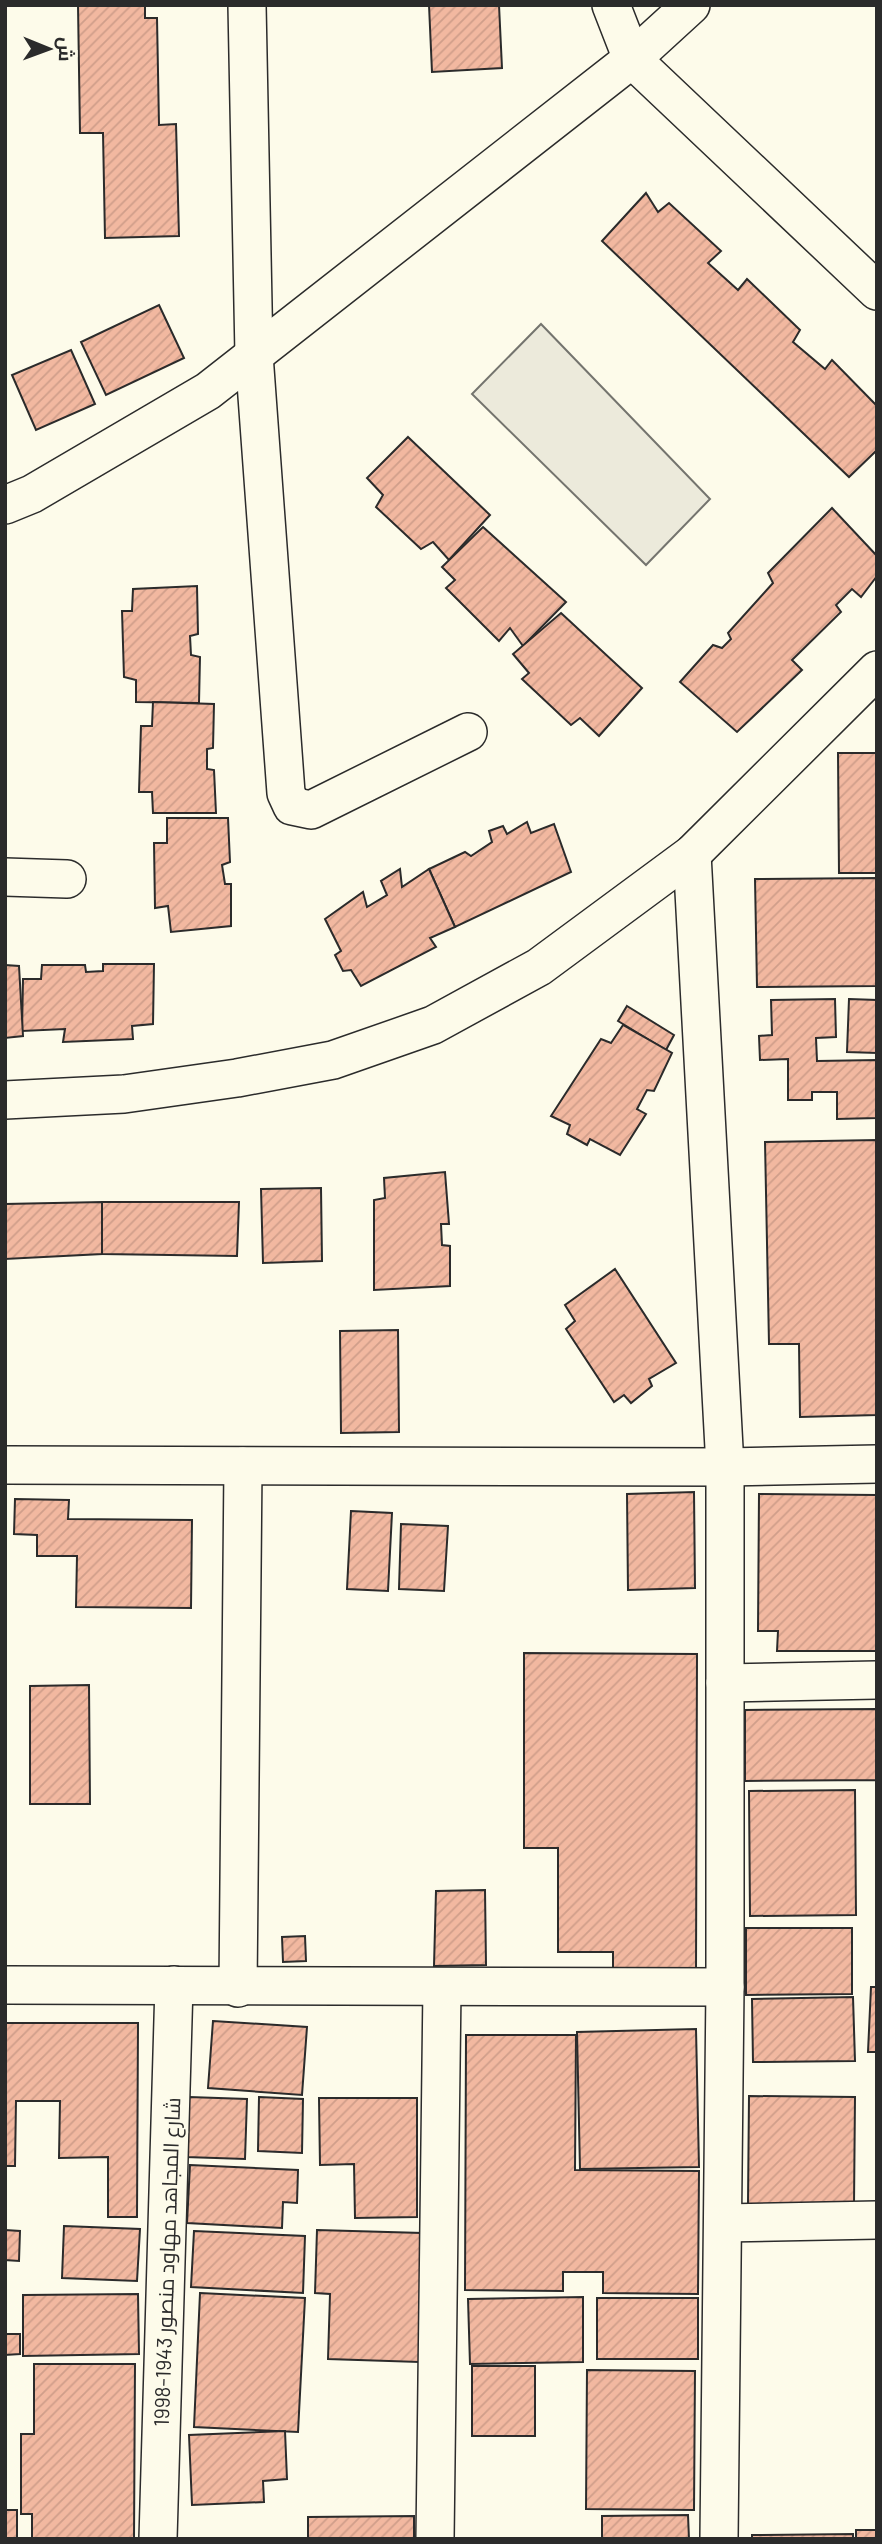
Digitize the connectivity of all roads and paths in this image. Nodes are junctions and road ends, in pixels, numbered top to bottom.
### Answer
1 (247, 5) edge
2 (611, 5) edge
3 (691, 5) edge
4 (632, 59) junction
5 (877, 291) edge
6 (254, 355) junction
7 (5, 505) edge
8 (877, 670) edge
9 (468, 732) dead end
10 (692, 854) junction
11 (5, 877) edge
12 (68, 879) dead end
13 (5, 1100) edge
14 (877, 1464) edge
15 (5, 1465) edge
16 (243, 1466) junction
17 (724, 1466) junction
18 (877, 1681) edge
19 (725, 1683) junction
20 (5, 1984) edge
21 (174, 1985) junction
22 (442, 1987) junction
23 (725, 1987) junction
24 (238, 1988) junction
25 (877, 2220) edge
26 (723, 2223) junction
27 (158, 2539) edge
28 (435, 2539) edge
29 (719, 2539) edge

1 - 6 street
2 - 4 street
3 - 4 street
4 - 5 street
4 - 6 street
6 - 7 street
6 - 9 street
8 - 10 street
10 - 13 street
10 - 17 street
11 - 12 street
14 - 17 street
15 - 16 street
16 - 17 street
16 - 24 street
17 - 19 street
18 - 19 street
19 - 23 street
20 - 21 street
21 - 24 street
21 - 27 street, شارع المجاهد مهاود منصور 1943-1998
22 - 23 street
22 - 24 street
22 - 28 street
23 - 26 street
25 - 26 street
26 - 29 street

